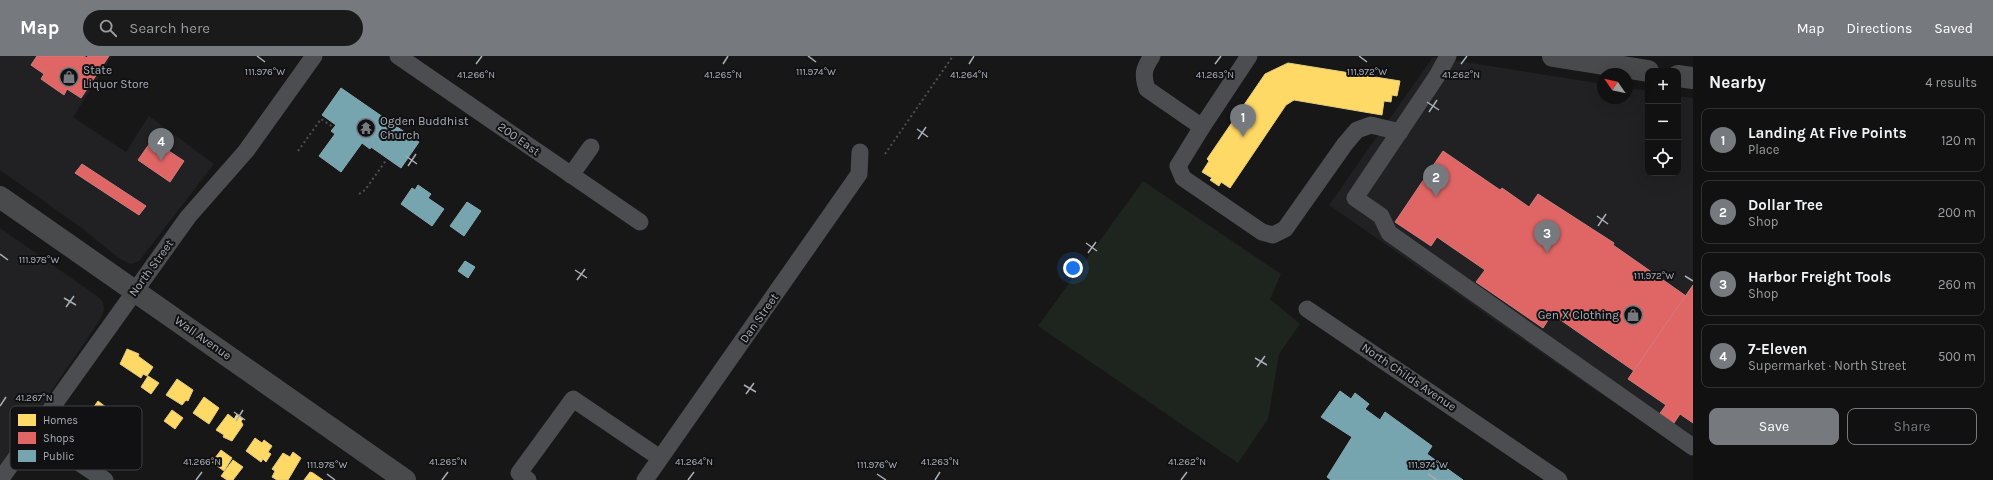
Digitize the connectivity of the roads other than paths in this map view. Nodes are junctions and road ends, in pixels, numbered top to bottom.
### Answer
1 (398, 56) edge
2 (1152, 56) edge
3 (1249, 56) edge
4 (1448, 56) edge
5 (1553, 56) edge
6 (312, 58) edge
7 (1645, 71) edge
8 (1681, 76) edge
9 (1693, 78) edge
10 (1202, 127) junction
11 (1400, 132) junction
12 (591, 147) dead end
13 (860, 152) dead end
14 (571, 175) junction
15 (0, 197) edge
16 (640, 222) dead end
17 (135, 291) junction
18 (1307, 309) dead end
19 (52, 406) edge
20 (1693, 447) edge
21 (660, 458) junction
22 (10, 465) edge
23 (90, 470) edge
24 (520, 478) edge
25 (0, 480) edge
26 (105, 480) edge
27 (405, 480) edge
28 (645, 480) edge
29 (1559, 480) edge

1 - 14 street, 200 East
2 - 10 street
3 - 10 street
4 - 11 street
5 - 7 main road
6 - 17 street, North Street
8 - 9 main road
10 - 11 street
11 - 20 street
12 - 14 street
13 - 21 street, Dan Street
14 - 16 street, 200 East
15 - 17 main road, Wall Avenue
17 - 19 street, North Street
17 - 27 main road, Wall Avenue
18 - 29 street, North Childs Avenue
21 - 24 street
21 - 28 street, Dan Street
22 - 25 street, North Street
23 - 26 street

